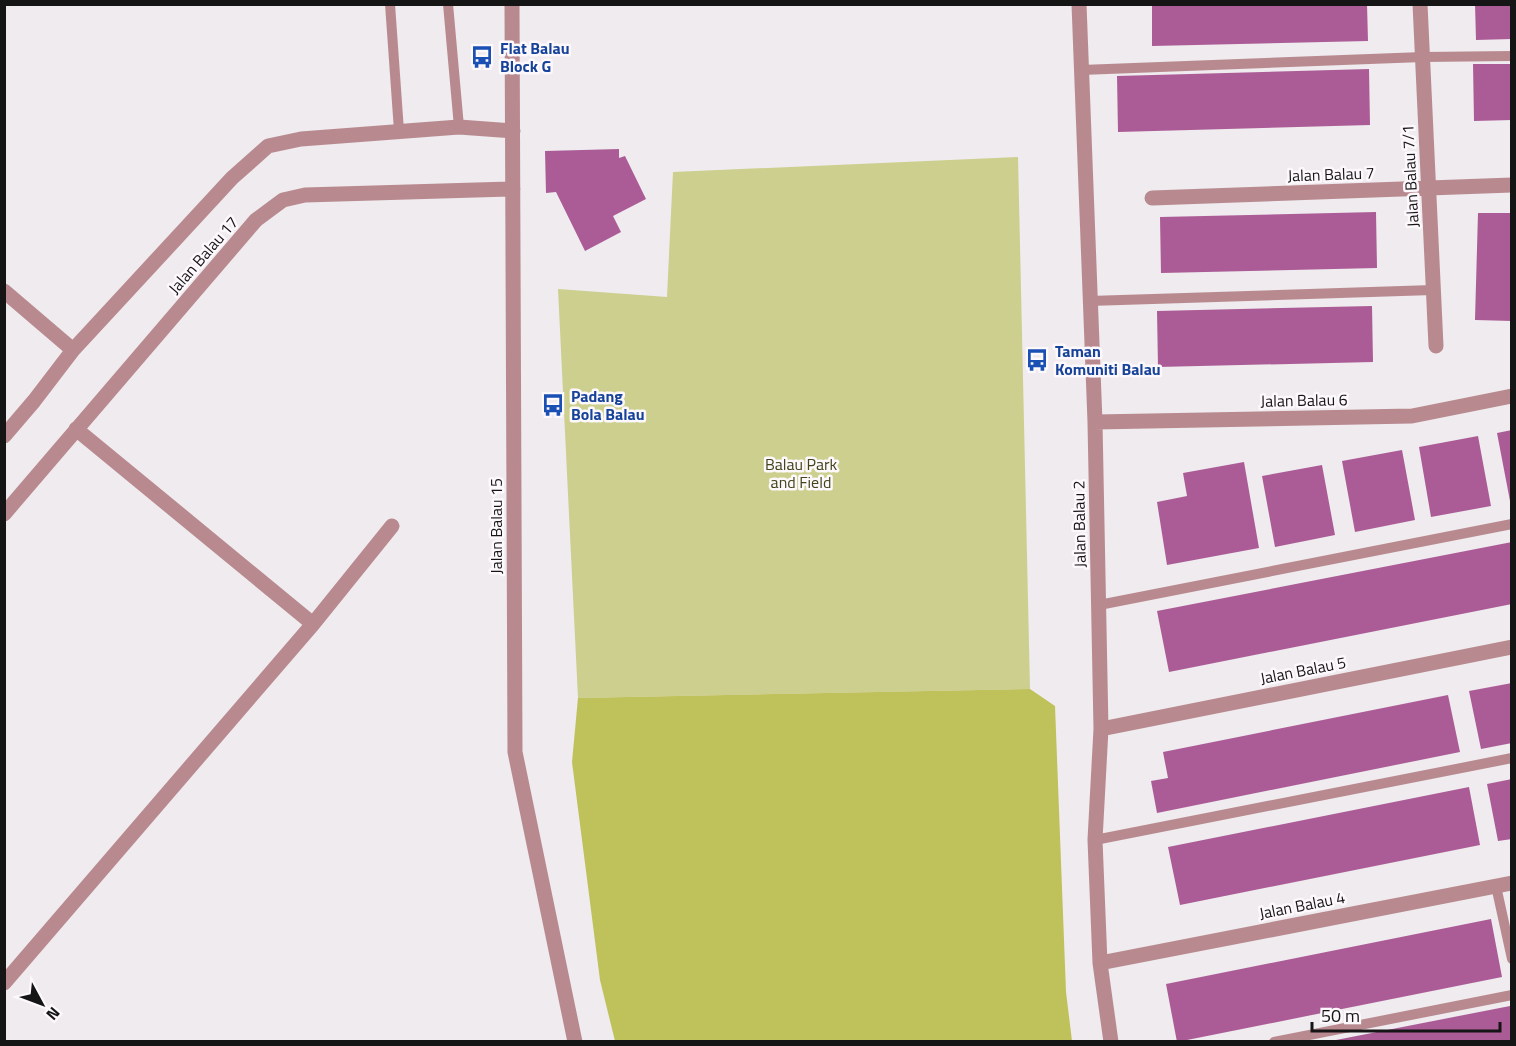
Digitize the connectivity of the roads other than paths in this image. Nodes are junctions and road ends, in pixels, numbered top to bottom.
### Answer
1 (390, 4) edge
2 (448, 4) edge
3 (512, 4) edge
4 (1079, 4) edge
5 (1420, 4) edge
6 (1512, 56) edge
7 (1423, 57) junction
8 (1081, 70) junction
9 (459, 127) junction
10 (399, 131) junction
11 (513, 131) junction
12 (1512, 185) edge
13 (1428, 188) junction
14 (513, 189) junction
15 (1152, 198) dead end
16 (1433, 290) junction
17 (4, 291) edge
18 (1089, 301) junction
19 (1436, 346) dead end
20 (73, 350) junction
21 (1512, 396) edge
22 (1095, 422) junction
23 (76, 429) junction
24 (4, 436) edge
25 (4, 514) edge
26 (1512, 524) edge
27 (392, 526) dead end
28 (1099, 605) junction
29 (313, 624) junction
30 (1512, 647) edge
31 (1101, 729) junction
32 (1512, 758) edge
33 (1095, 840) junction
34 (1504, 884) edge
35 (1512, 959) edge
36 (1100, 963) junction
37 (4, 983) edge
38 (1512, 995) edge
39 (575, 1041) edge
40 (1111, 1041) edge
41 (1274, 1041) edge

1 - 10 lane
2 - 9 lane
3 - 11 street, Jalan Balau 15
4 - 8 street, Jalan Balau 2
5 - 7 street, Jalan Balau 7/1
6 - 7 lane
7 - 8 lane
7 - 13 street, Jalan Balau 7/1
8 - 18 street, Jalan Balau 2
9 - 10 street, Jalan Balau 17
9 - 11 street, Jalan Balau 17
10 - 20 street, Jalan Balau 17
11 - 14 street, Jalan Balau 15
12 - 13 street, Jalan Balau 7
13 - 15 street, Jalan Balau 7
13 - 16 street, Jalan Balau 7/1
14 - 23 street, Jalan Balau 17
14 - 39 street, Jalan Balau 15
16 - 18 lane
16 - 19 street, Jalan Balau 7/1
17 - 20 street
18 - 22 street, Jalan Balau 2
20 - 24 street, Jalan Balau 17
21 - 22 street, Jalan Balau 6
22 - 28 street, Jalan Balau 2
23 - 25 street, Jalan Balau 17
23 - 29 street
26 - 28 lane
27 - 29 street
28 - 31 street, Jalan Balau 2
29 - 37 street
30 - 31 street, Jalan Balau 5
31 - 33 street, Jalan Balau 2
32 - 33 lane
33 - 36 street, Jalan Balau 2
34 - 35 lane
34 - 36 street, Jalan Balau 4
36 - 40 street, Jalan Balau 2
38 - 41 lane

